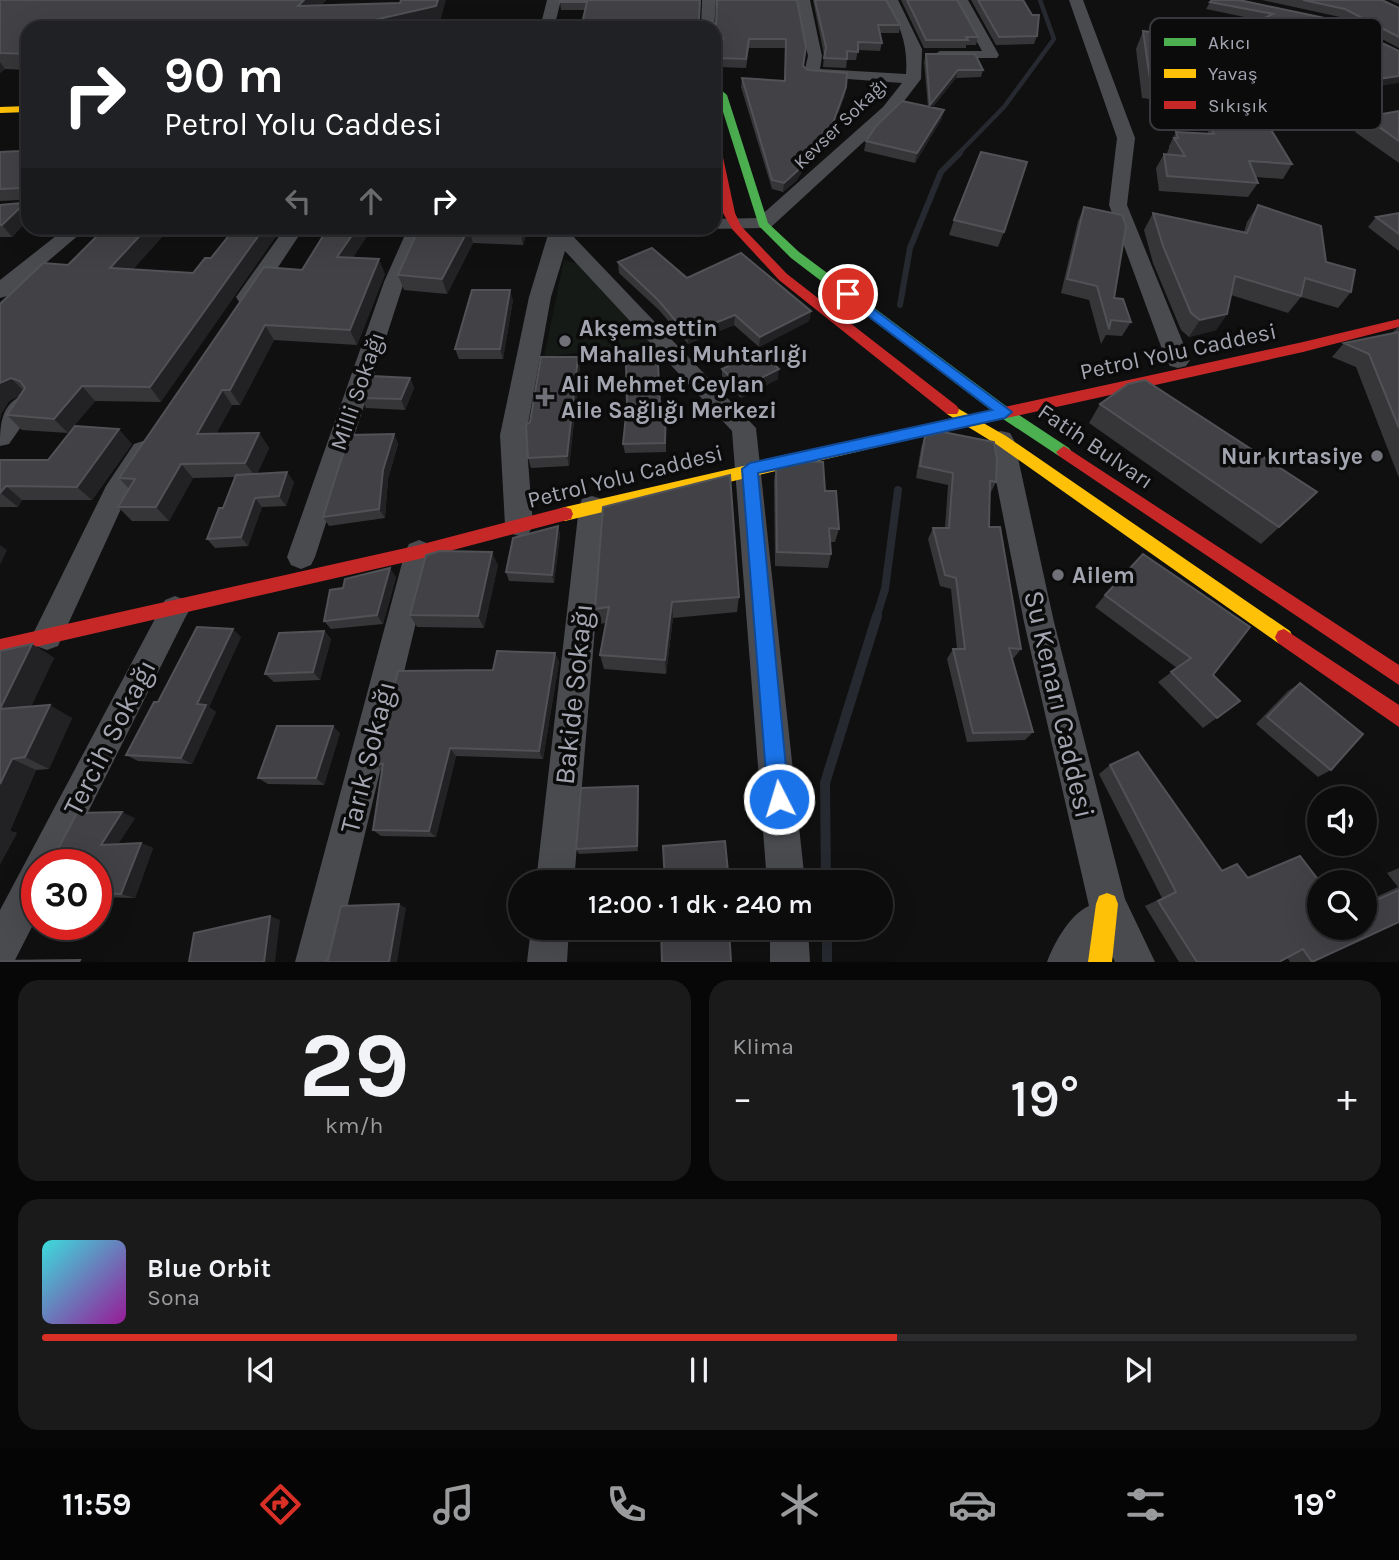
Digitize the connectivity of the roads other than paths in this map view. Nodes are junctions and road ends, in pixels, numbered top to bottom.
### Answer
1 (554, 0) edge
2 (709, 0) edge
3 (803, 0) edge
4 (890, 0) edge
5 (961, 0) edge
6 (1076, 0) edge
7 (549, 21) edge
8 (708, 21) edge
9 (914, 55) junction
10 (913, 79) junction
11 (721, 94) edge
12 (0, 97) edge
13 (21, 97) edge
14 (21, 109) edge
15 (0, 110) edge
16 (721, 175) edge
17 (763, 224) junction
18 (721, 226) edge
19 (736, 227) junction
20 (68, 235) edge
21 (289, 235) edge
22 (414, 235) edge
23 (559, 235) edge
24 (564, 235) edge
25 (4, 284) edge
26 (235, 314) edge
27 (1399, 323) edge
28 (1303, 347) junction
29 (1178, 359) junction
30 (1069, 382) dead end
31 (1014, 393) dead end
32 (986, 399) junction
33 (25, 404) edge
34 (949, 407) junction
35 (922, 414) dead end
36 (965, 420) junction
37 (160, 426) edge
38 (1003, 426) junction
39 (0, 437) edge
40 (748, 458) junction
41 (649, 478) dead end
42 (558, 499) dead end
43 (592, 507) junction
44 (519, 512) junction
45 (419, 552) junction
46 (301, 557) dead end
47 (175, 609) junction
48 (56, 616) junction
49 (0, 647) edge
50 (1399, 675) edge
51 (1399, 717) edge
52 (51, 849) edge
53 (556, 870) edge
54 (785, 870) edge
55 (1107, 904) junction
56 (21, 909) edge
57 (549, 940) edge
58 (789, 940) edge
59 (0, 949) edge
60 (314, 961) edge
61 (547, 961) edge
62 (790, 961) edge
63 (1066, 961) edge
64 (1100, 961) edge
65 (1136, 961) edge

1 - 7 street
2 - 8 street
3 - 10 street
4 - 9 street, Kevser Sokağı
5 - 9 street
6 - 29 street
9 - 10 street, Kevser Sokağı
10 - 17 street, Kevser Sokağı
11 - 17 main road, Fatih Bulvarı
12 - 13 main road
14 - 15 main road
16 - 19 main road, Fatih Bulvarı
17 - 19 street
17 - 32 main road, Fatih Bulvarı
18 - 19 street
19 - 34 main road, Fatih Bulvarı
20 - 25 street
21 - 26 street
22 - 46 street, Milli Sokağı
23 - 44 street
24 - 40 street
27 - 28 main road, Petrol Yolu Caddesi
28 - 29 main road, Petrol Yolu Caddesi
28 - 38 main road, Petrol Yolu Caddesi
29 - 30 main road, Petrol Yolu Caddesi
31 - 32 main road
32 - 34 main road
32 - 38 main road, Fatih Bulvarı
33 - 39 street
34 - 35 main road
34 - 36 main road, Fatih Bulvarı
36 - 38 main road, Fatih Bulvarı
36 - 38 main road, Petrol Yolu Caddesi
36 - 40 main road, Petrol Yolu Caddesi
37 - 48 street
38 - 50 main road, Fatih Bulvarı
38 - 51 main road, Fatih Bulvarı
38 - 55 street, Su Kenarı Caddesi
40 - 43 main road, Petrol Yolu Caddesi
40 - 54 street
41 - 42 main road, Petrol Yolu Caddesi
43 - 44 main road, Petrol Yolu Caddesi
43 - 53 street, Bakide Sokağı
44 - 45 main road, Petrol Yolu Caddesi
45 - 47 main road, Petrol Yolu Caddesi
45 - 60 street, Tarık Sokağı
47 - 48 main road, Petrol Yolu Caddesi
47 - 52 street, Tercih Sokağı
48 - 49 main road, Petrol Yolu Caddesi
55 - 63 street
55 - 64 main road
55 - 65 street, Su Kenarı Caddesi
56 - 59 street
57 - 61 street
58 - 62 street

